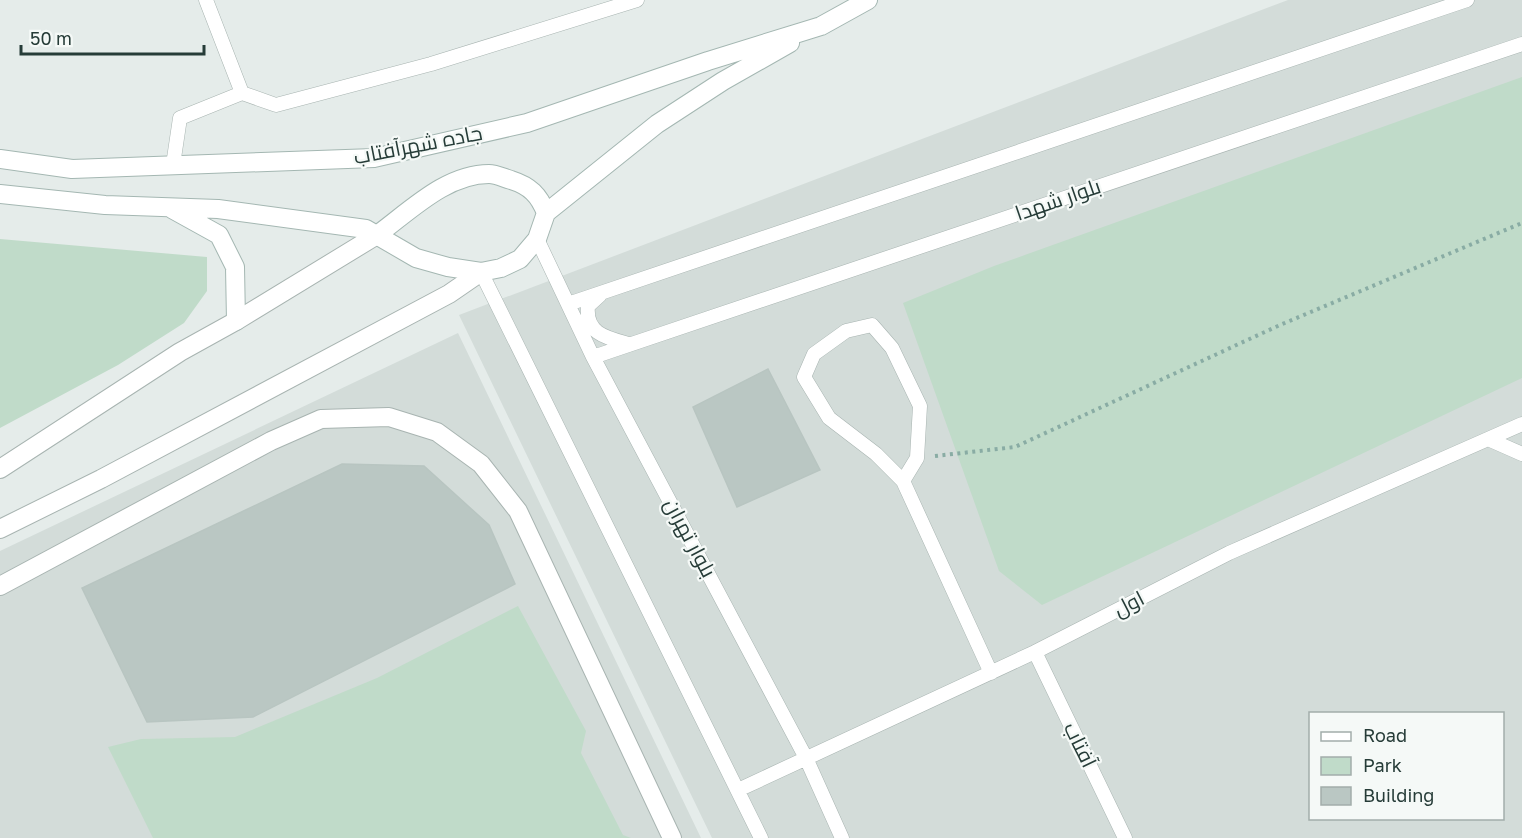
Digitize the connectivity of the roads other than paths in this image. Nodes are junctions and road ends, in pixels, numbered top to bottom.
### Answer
1 (206, 0) edge
2 (637, 0) edge
3 (868, 0) edge
4 (1467, 0) edge
5 (821, 26) junction
6 (1522, 44) edge
7 (242, 93) junction
8 (0, 159) edge
9 (173, 165) junction
10 (0, 194) edge
11 (168, 207) junction
12 (546, 213) junction
13 (377, 235) junction
14 (537, 239) junction
15 (482, 272) junction
16 (604, 292) junction
17 (568, 304) junction
18 (237, 321) junction
19 (630, 344) junction
20 (593, 357) junction
21 (1522, 424) edge
22 (1488, 439) junction
23 (1522, 454) edge
24 (0, 469) edge
25 (903, 481) junction
26 (0, 529) edge
27 (0, 586) edge
28 (1035, 652) junction
29 (991, 673) junction
30 (806, 758) junction
31 (738, 790) junction
32 (672, 838) edge
33 (760, 838) edge
34 (842, 838) edge
35 (1125, 838) edge

1 - 7 lane
2 - 7 lane
3 - 5 main road, جاده شهرآفتاب
4 - 16 lane
5 - 9 main road, جاده شهرآفتاب
5 - 12 main road, جاده شهرآفتاب
6 - 19 lane, بلوار شهدا
7 - 9 lane
8 - 9 main road, جاده شهرآفتاب
10 - 11 main road
11 - 13 main road
11 - 18 main road
12 - 13 main road
12 - 14 main road
13 - 15 main road
13 - 18 main road
14 - 15 main road
14 - 17 lane, بلوار تهران
15 - 26 main road
15 - 31 lane
16 - 17 lane
16 - 19 lane
17 - 20 lane, بلوار تهران
18 - 24 main road
19 - 20 lane, بلوار شهدا
20 - 30 lane, بلوار تهران
21 - 22 lane, اول
22 - 23 lane
22 - 28 lane, اول
25 - 25 lane
25 - 29 lane
27 - 32 main road
28 - 29 lane, اول
28 - 35 lane, آفتاب
29 - 30 lane, اول
30 - 31 lane, اول
30 - 34 lane, بلوار تهران
31 - 33 lane

